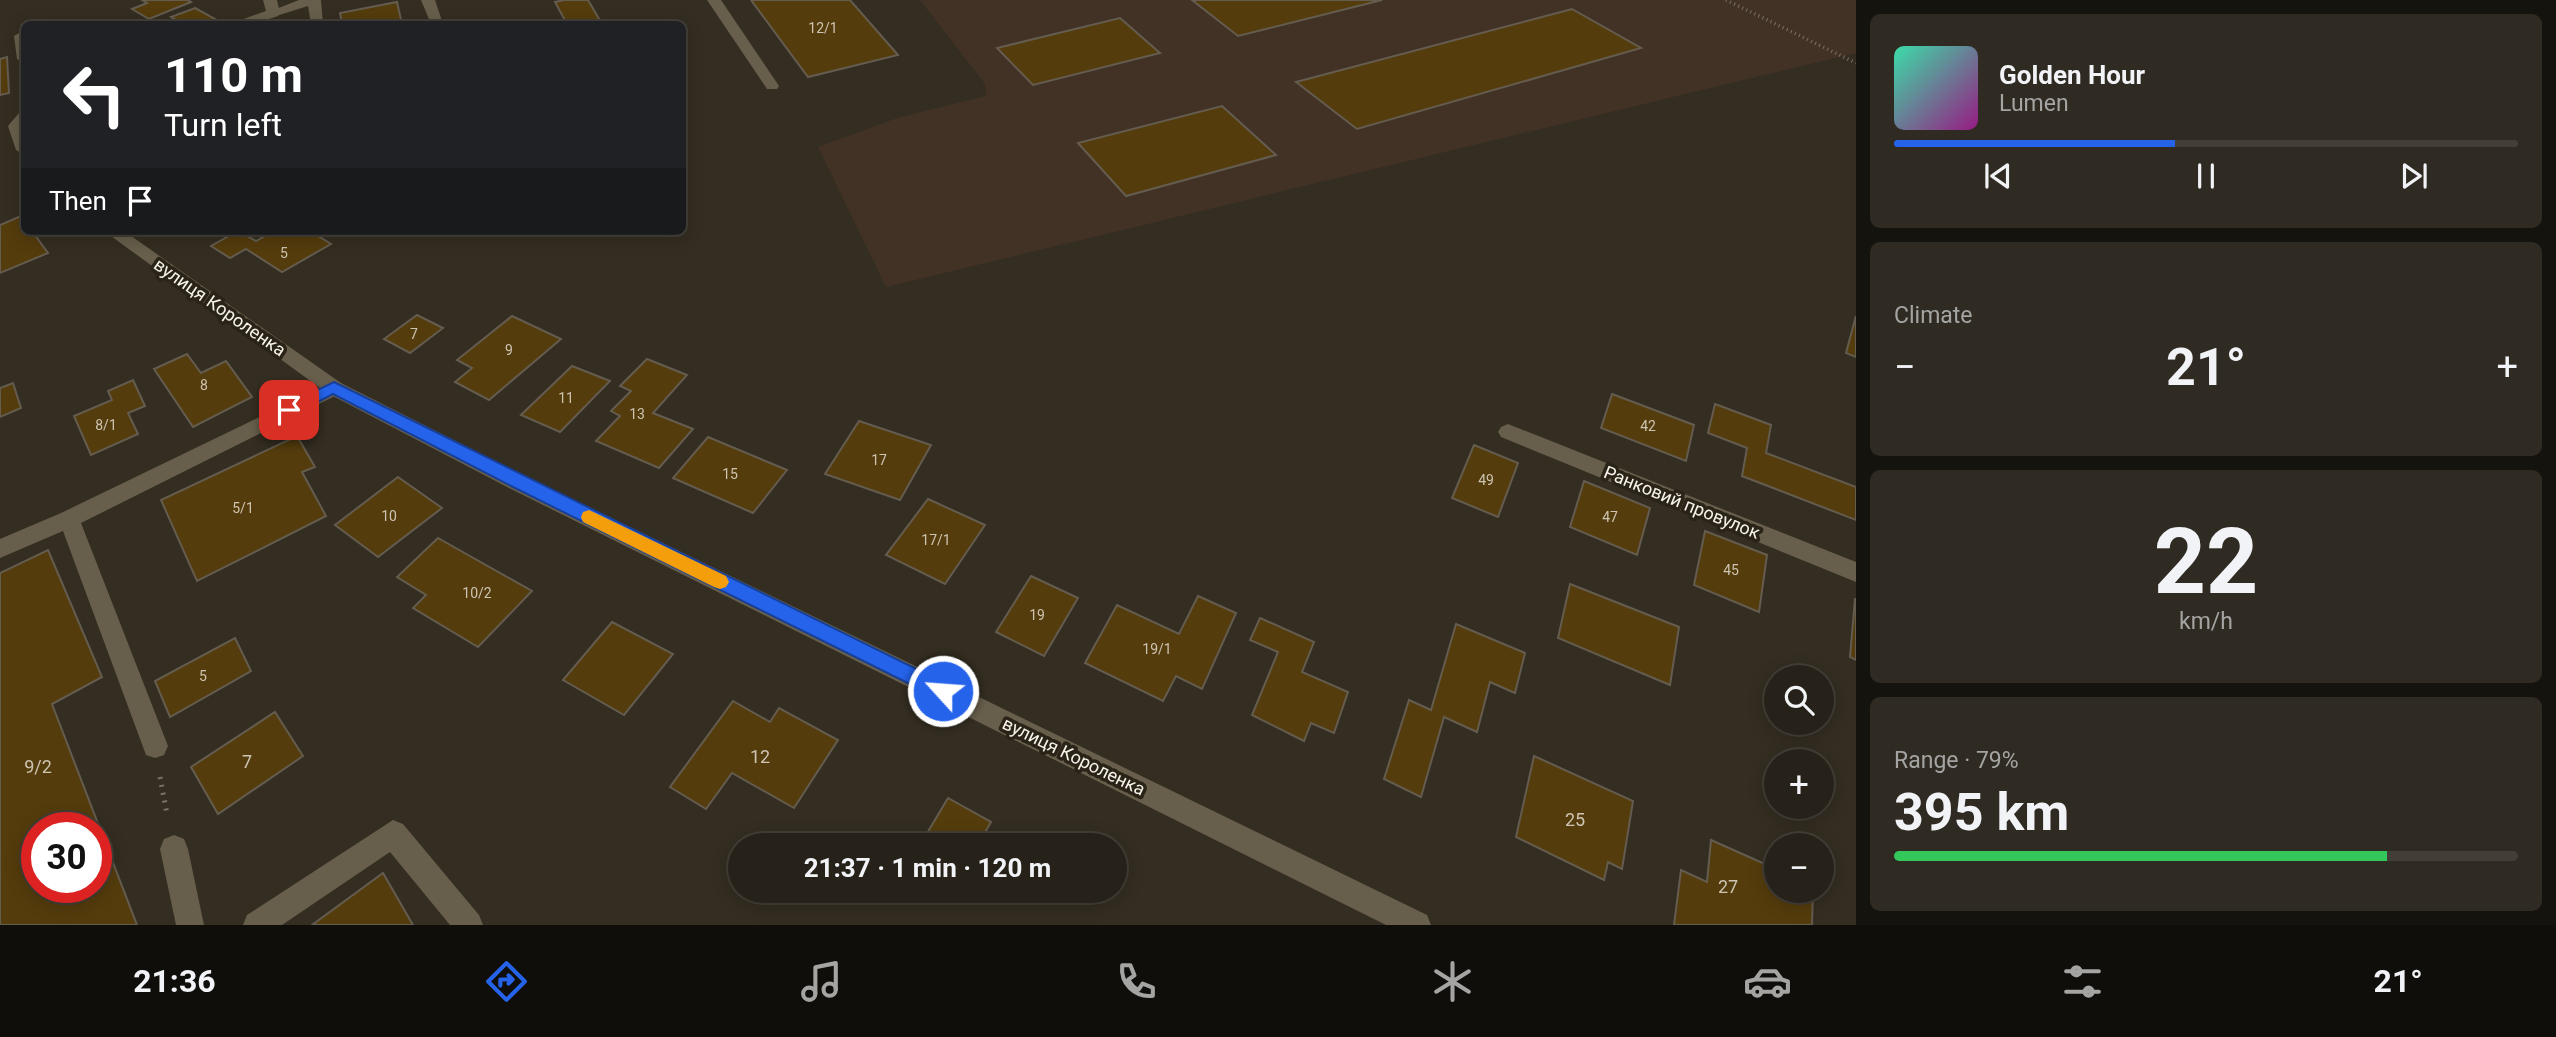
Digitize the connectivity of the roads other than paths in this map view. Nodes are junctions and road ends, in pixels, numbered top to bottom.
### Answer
1 (313, 0) edge
2 (428, 0) edge
3 (714, 0) edge
4 (272, 6) edge
5 (248, 21) edge
6 (316, 21) edge
7 (436, 21) edge
8 (772, 86) dead end
9 (21, 110) edge
10 (0, 118) edge
11 (21, 120) edge
12 (21, 141) edge
13 (119, 235) edge
14 (334, 388) junction
15 (1508, 432) dead end
16 (69, 519) junction
17 (0, 550) edge
18 (1856, 572) edge
19 (155, 746) road end
20 (174, 849) road end
21 (190, 925) edge
22 (257, 925) edge
23 (469, 925) edge
24 (1417, 925) edge

1 - 4 street
1 - 6 street
2 - 7 street
3 - 8 street
4 - 5 street
9 - 10 street
11 - 12 street
13 - 14 street, вулиця Короленка
14 - 16 street
14 - 24 street, вулиця Короленка
15 - 18 street, Ранковий провулок
16 - 17 street
16 - 19 street
20 - 21 street
22 - 23 street

